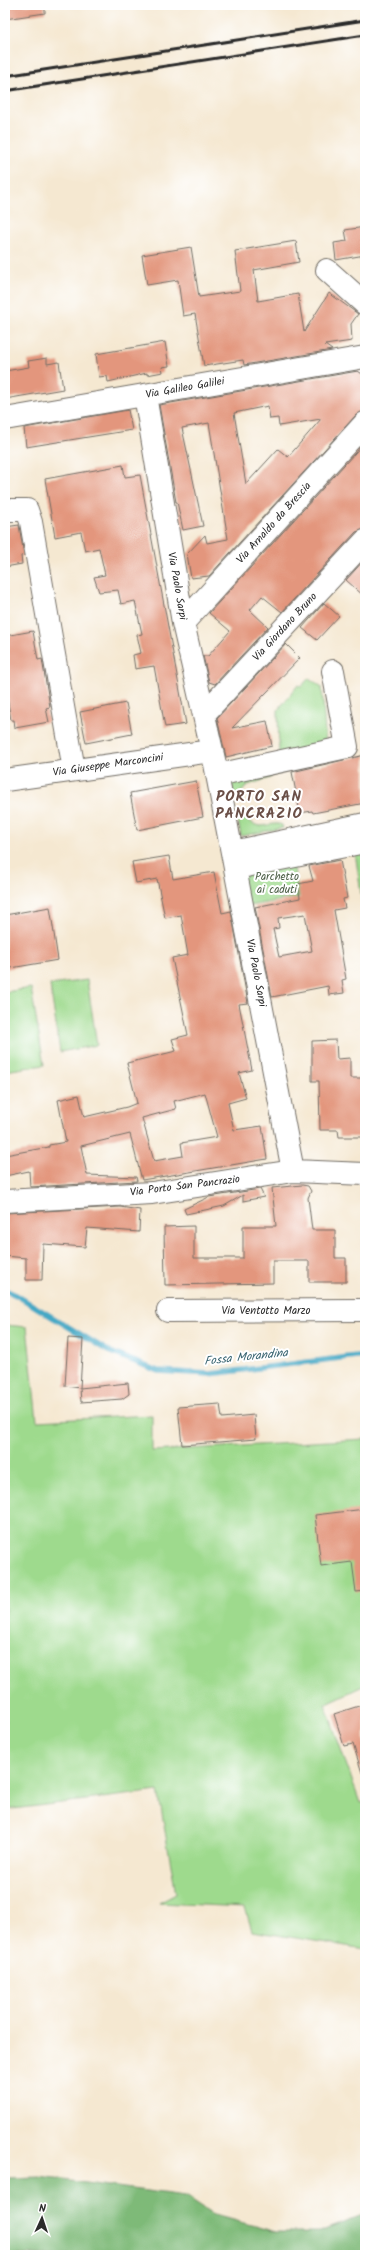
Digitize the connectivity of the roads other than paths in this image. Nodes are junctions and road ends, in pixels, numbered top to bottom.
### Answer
1 (327, 270) dead end
2 (365, 304) edge
3 (365, 357) edge
4 (145, 395) junction
5 (5, 419) edge
6 (365, 423) edge
7 (5, 510) edge
8 (365, 541) edge
9 (183, 623) junction
10 (333, 671) dead end
11 (205, 713) junction
12 (212, 751) junction
13 (74, 770) junction
14 (217, 775) junction
15 (5, 780) edge
16 (365, 824) edge
17 (365, 842) edge
18 (234, 860) junction
19 (293, 1171) junction
20 (365, 1174) edge
21 (5, 1201) edge
22 (365, 1310) edge
23 (168, 1311) dead end

1 - 2 street
3 - 4 street, Via Galileo Galilei
4 - 5 street, Via Galileo Galilei
4 - 9 street, Via Paolo Sarpi
6 - 9 street, Via Arnaldo da Brescia
7 - 13 street
8 - 11 street, Via Giordano Bruno
9 - 11 street, Via Paolo Sarpi
10 - 14 street
11 - 12 street, Via Paolo Sarpi
12 - 13 street, Via Giuseppe Marconcini
12 - 14 street, Via Paolo Sarpi
13 - 15 street, Via Giuseppe Marconcini
14 - 18 street, Via Paolo Sarpi
16 - 18 street
17 - 18 street
18 - 19 street, Via Paolo Sarpi
19 - 20 street, Via Porto San Pancrazio
19 - 21 street, Via Porto San Pancrazio
22 - 23 street, Via Ventotto Marzo

